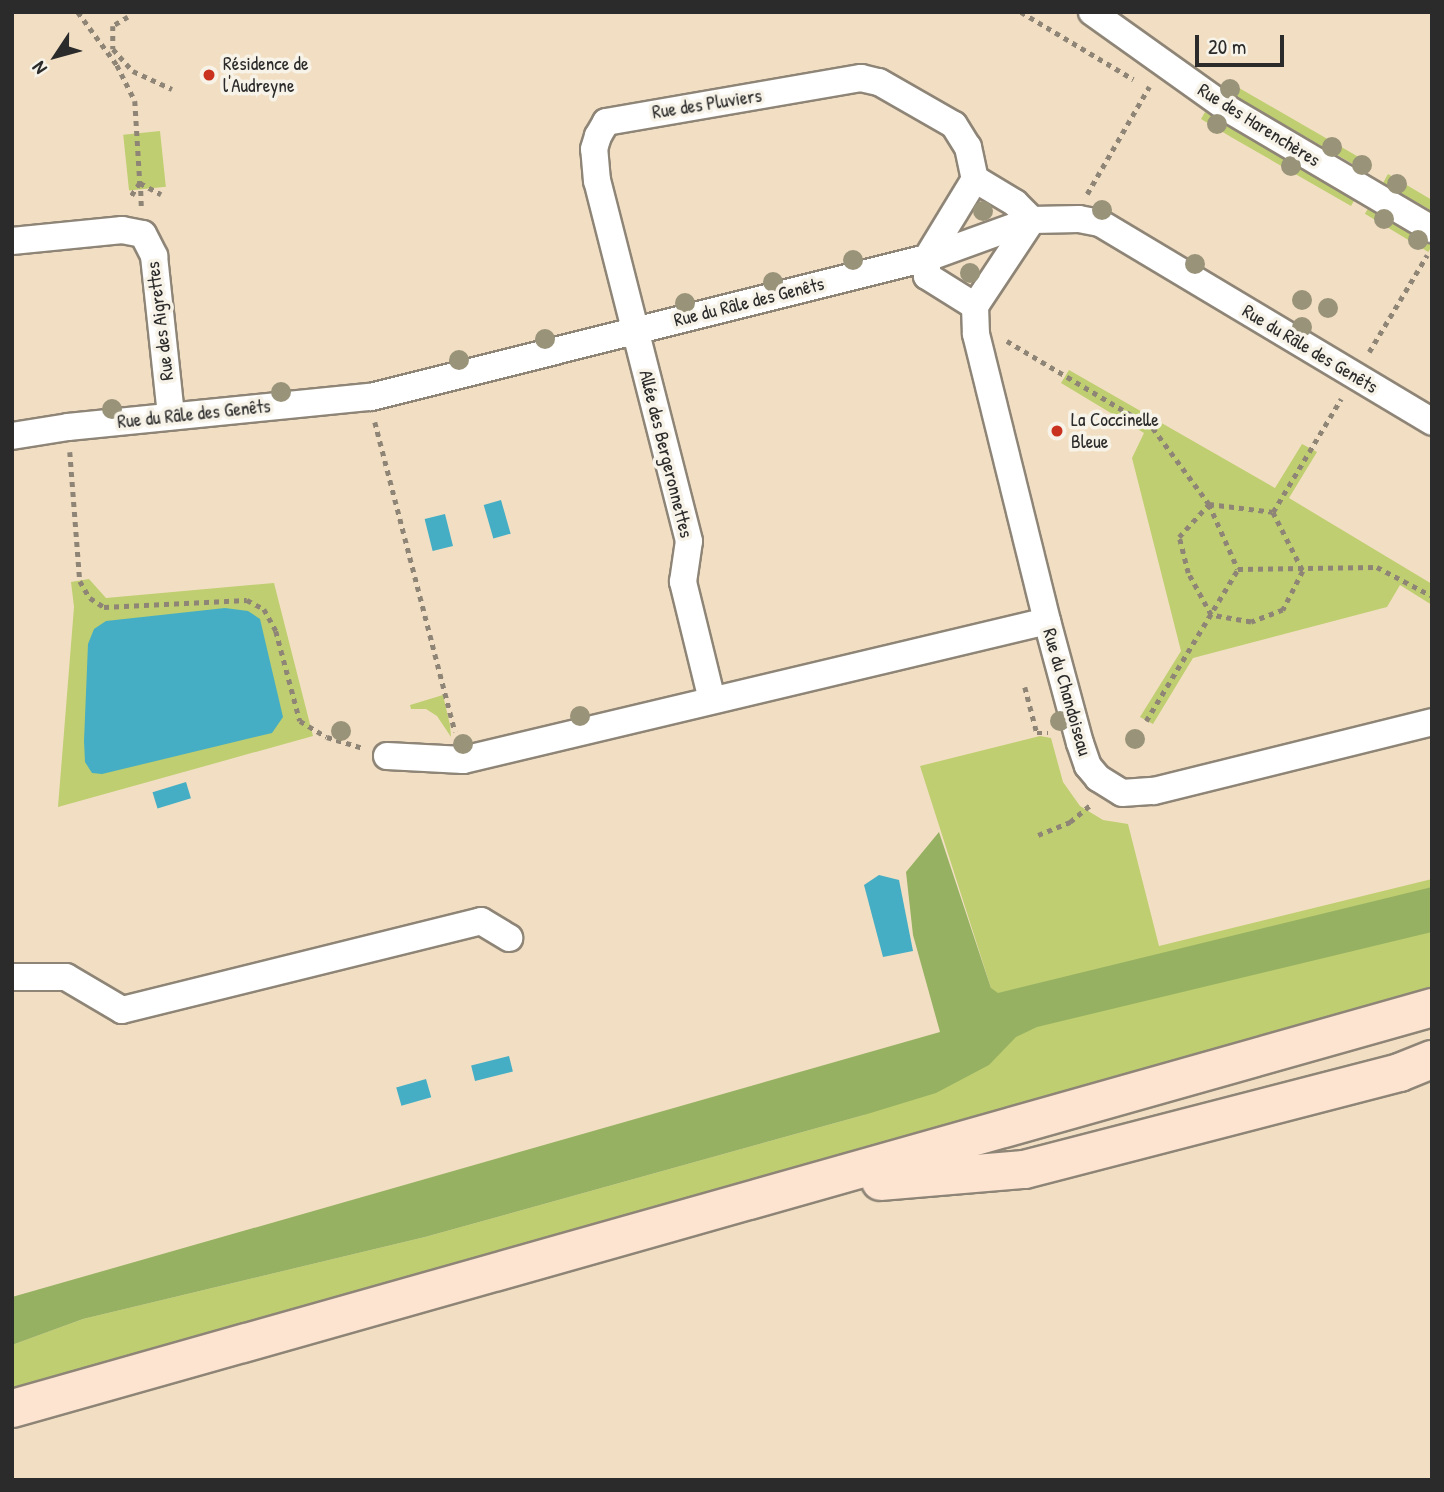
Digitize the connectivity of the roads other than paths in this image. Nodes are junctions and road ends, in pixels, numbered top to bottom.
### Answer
1 (1092, 12) edge
2 (975, 179) junction
3 (1032, 220) junction
4 (1432, 229) edge
5 (12, 241) edge
6 (927, 258) junction
7 (975, 315) junction
8 (636, 331) junction
9 (171, 416) junction
10 (1432, 422) edge
11 (12, 436) edge
12 (1047, 621) junction
13 (712, 700) junction
14 (1432, 722) edge
15 (387, 756) road end
16 (509, 938) dead end
17 (12, 977) edge
18 (1432, 1007) edge
19 (1432, 1059) edge
20 (795, 1188) junction
21 (12, 1408) edge

1 - 4 street, Rue des Harenchères
2 - 3 street
2 - 6 street
2 - 8 street, Rue des Pluviers
3 - 6 street, Rue du Râle des Genêts
3 - 7 street
3 - 10 street, Rue du Râle des Genêts
5 - 9 street, Rue des Aigrettes
6 - 7 street
6 - 8 street, Rue du Râle des Genêts
7 - 12 street, Rue du Chandoiseau
8 - 9 street, Rue du Râle des Genêts
8 - 13 street, Allée des Bergeronnettes
9 - 11 street, Rue du Râle des Genêts
12 - 13 street
12 - 14 street, Rue du Chandoiseau
13 - 15 street
16 - 17 street
18 - 20 main road
19 - 20 main road
20 - 21 main road

